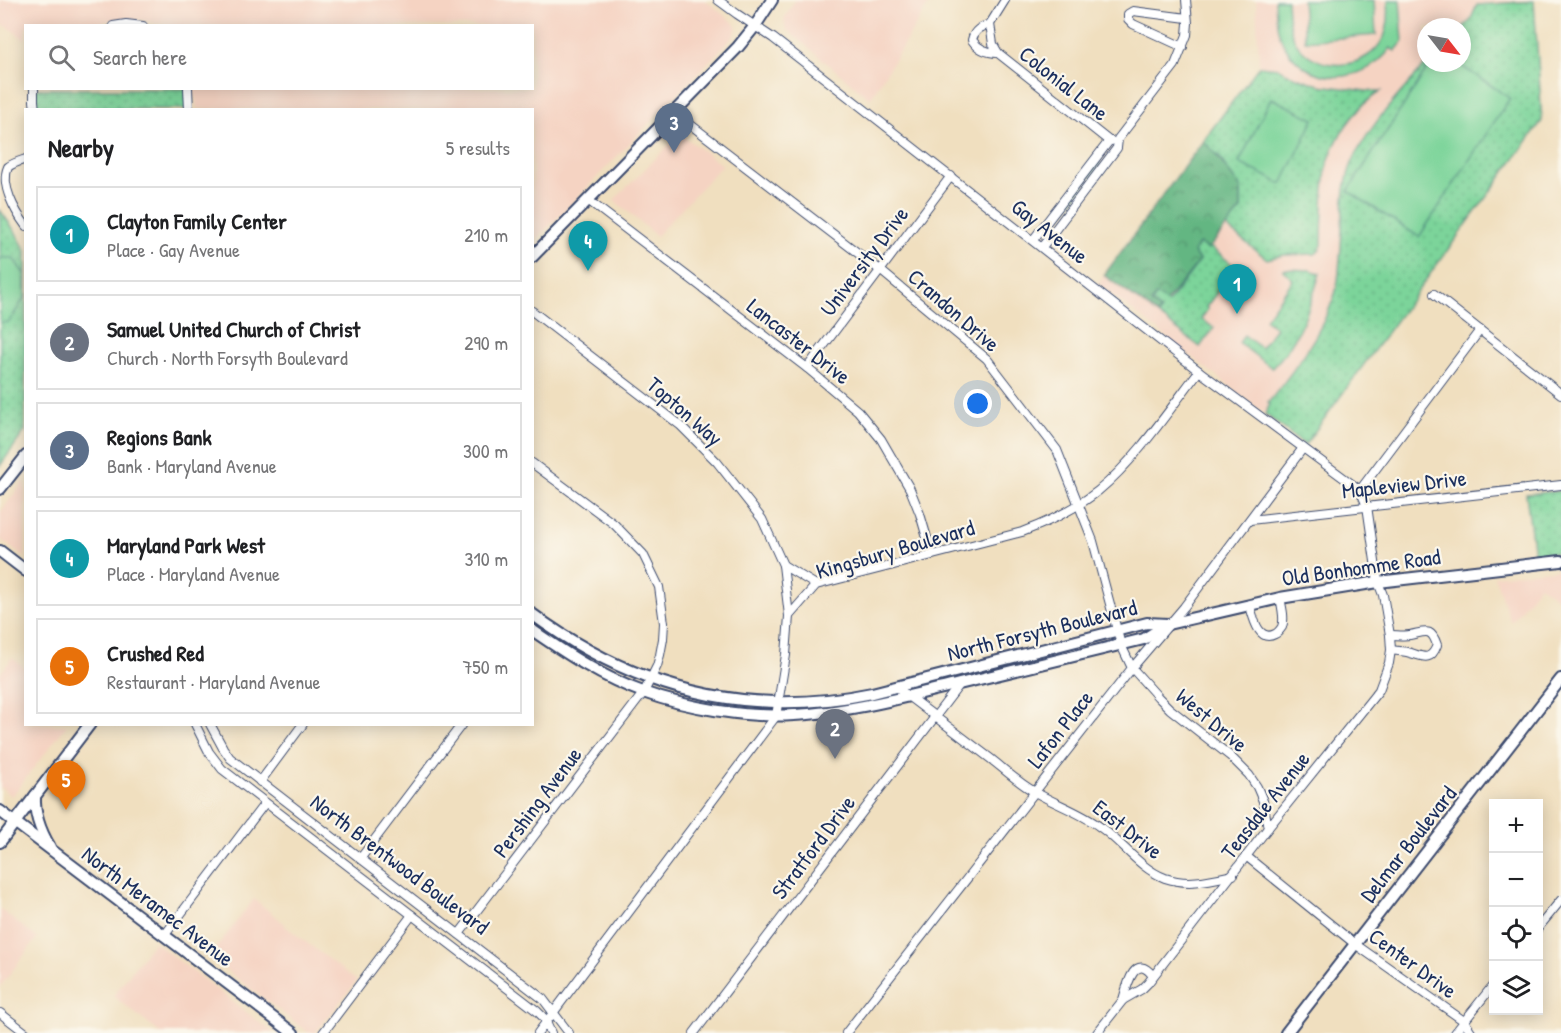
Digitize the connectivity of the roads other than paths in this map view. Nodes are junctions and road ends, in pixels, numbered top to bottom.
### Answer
1 (718, 0) edge
2 (772, 0) edge
3 (1005, 0) edge
4 (1186, 0) edge
5 (1187, 18) junction
6 (990, 24) junction
7 (755, 26) junction
8 (1183, 47) junction
9 (998, 53) junction
10 (34, 90) edge
11 (188, 90) edge
12 (35, 108) edge
13 (189, 108) edge
14 (674, 112) junction
15 (1118, 139) junction
16 (1109, 141) junction
17 (1096, 159) junction
18 (24, 160) edge
19 (1104, 164) junction
20 (951, 176) junction
21 (588, 200) junction
22 (24, 223) edge
23 (1033, 240) junction
24 (1042, 247) junction
25 (534, 255) edge
26 (880, 270) junction
27 (1434, 294) dead end
28 (534, 313) edge
29 (1480, 330) junction
30 (807, 368) junction
31 (1199, 371) junction
32 (1561, 394) edge
33 (1303, 448) junction
34 (24, 459) edge
35 (534, 464) edge
36 (1561, 484) edge
37 (0, 489) edge
38 (1360, 490) junction
39 (1079, 504) junction
40 (1367, 506) junction
41 (1250, 520) junction
42 (0, 552) edge
43 (932, 555) junction
44 (1561, 561) edge
45 (783, 565) junction
46 (24, 570) edge
47 (1378, 582) junction
48 (816, 585) junction
49 (1280, 598) junction
50 (1250, 606) junction
51 (789, 616) junction
52 (537, 617) edge
53 (1168, 624) junction
54 (1117, 630) junction
55 (534, 631) edge
56 (1390, 635) junction
57 (1121, 645) junction
58 (1391, 650) junction
59 (1132, 668) junction
60 (651, 679) junction
61 (1561, 679) edge
62 (961, 683) junction
63 (896, 687) junction
64 (644, 692) junction
65 (909, 696) junction
66 (778, 702) junction
67 (776, 716) junction
68 (936, 717) junction
69 (88, 726) edge
70 (196, 726) edge
71 (211, 726) edge
72 (302, 726) edge
73 (460, 726) edge
74 (260, 782) junction
75 (1034, 792) junction
76 (36, 795) junction
77 (265, 803) junction
78 (0, 811) edge
79 (15, 822) junction
80 (1268, 828) junction
81 (0, 842) edge
82 (52, 850) junction
83 (1246, 856) junction
84 (360, 859) junction
85 (1233, 874) junction
86 (1561, 900) edge
87 (412, 915) junction
88 (1543, 923) edge
89 (459, 934) junction
90 (165, 936) junction
91 (1355, 944) junction
92 (1154, 976) junction
93 (1489, 990) edge
94 (1123, 1000) junction
95 (554, 1012) junction
96 (0, 1013) edge
97 (1464, 1021) junction
98 (546, 1022) junction
99 (26, 1033) edge
100 (293, 1033) edge
101 (323, 1033) edge
102 (538, 1033) edge
103 (551, 1033) edge
104 (569, 1033) edge
105 (694, 1033) edge
106 (846, 1033) edge
107 (1097, 1033) edge
108 (1286, 1033) edge
109 (1455, 1033) edge
110 (1472, 1033) edge

1 - 7 street, Gay Avenue
2 - 7 street
3 - 6 street, Colonial Lane
4 - 5 street, Colonial Lane
5 - 8 street, Colonial Lane
5 - 8 street
6 - 9 street, Colonial Lane
6 - 9 street, Colonial Lane
7 - 14 street
7 - 20 street, Gay Avenue
8 - 15 street, Colonial Lane
9 - 16 street, Colonial Lane
10 - 12 street
11 - 13 street
14 - 21 street
14 - 26 street, Crandon Drive
15 - 16 street, Colonial Lane
15 - 19 street, Colonial Lane
16 - 17 street, Colonial Lane
17 - 19 street
17 - 23 street, Colonial Lane
18 - 22 street
19 - 24 street, Colonial Lane
20 - 23 street, Gay Avenue
20 - 26 street, University Drive
21 - 25 street
21 - 30 street, Lancaster Drive
23 - 24 street, Gay Avenue
24 - 31 street, Gay Avenue
26 - 30 street, University Drive
26 - 39 street, Crandon Drive
27 - 29 street
28 - 45 street, Topton Way
29 - 32 street
29 - 38 street
30 - 43 street, Lancaster Drive
31 - 33 street, Gay Avenue
31 - 39 street, Kingsbury Boulevard
33 - 38 street, Gay Avenue
33 - 41 street, Lafon Place
34 - 37 street
35 - 60 street, Pershing Avenue
36 - 40 street, Mapleview Drive
38 - 40 street, Teasdale Avenue
39 - 43 street, Kingsbury Boulevard
39 - 54 street, Crandon Drive
40 - 41 street, Mapleview Drive
40 - 47 street, Teasdale Avenue
41 - 53 street, Lafon Place
42 - 46 street
43 - 48 street, Kingsbury Boulevard
44 - 47 street, Old Bonhomme Road
45 - 48 street
45 - 51 street, Topton Way
47 - 49 street, Old Bonhomme Road
47 - 56 street, Teasdale Avenue
48 - 51 street, Kingsbury Boulevard
49 - 50 street, Old Bonhomme Road
49 - 50 street
50 - 53 street, Old Bonhomme Road
51 - 66 street
52 - 60 street, North Forsyth Boulevard
53 - 54 street, North Forsyth Boulevard
53 - 57 street, North Forsyth Boulevard
53 - 59 street, Lafon Place
54 - 57 street, Crandon Drive
54 - 63 street, North Forsyth Boulevard
55 - 64 street, North Forsyth Boulevard
56 - 58 street, Teasdale Avenue
56 - 58 street
57 - 59 street, West Drive
57 - 62 street, North Forsyth Boulevard
58 - 80 street, Teasdale Avenue
59 - 75 street, Lafon Place
59 - 80 street, West Drive
60 - 64 street, Pershing Avenue
60 - 66 street, North Forsyth Boulevard
61 - 91 street, Delmar Boulevard
62 - 65 street, North Forsyth Boulevard
62 - 68 street, Stratford Drive
63 - 65 street, East Drive
63 - 66 street, North Forsyth Boulevard
64 - 67 street, North Forsyth Boulevard
64 - 89 street, Pershing Avenue
65 - 67 street, North Forsyth Boulevard
65 - 68 street, East Drive
66 - 67 street
67 - 95 street
68 - 75 street, East Drive
68 - 105 street, Stratford Drive
69 - 76 street
70 - 77 street, North Brentwood Boulevard
71 - 74 street, North Brentwood Boulevard
72 - 74 street
73 - 84 street
74 - 84 street, North Brentwood Boulevard
75 - 85 street, East Drive
75 - 106 street, Lafon Place
76 - 79 street
76 - 82 street
77 - 87 street, North Brentwood Boulevard
77 - 90 street
78 - 79 street, North Meramec Avenue
79 - 81 street
79 - 82 street, North Meramec Avenue
80 - 83 street, Teasdale Avenue
82 - 90 street, North Meramec Avenue
83 - 85 street, Teasdale Avenue
83 - 91 street, Center Drive
84 - 89 street, North Brentwood Boulevard
85 - 92 street, Teasdale Avenue
86 - 88 street
87 - 98 street, North Brentwood Boulevard
87 - 101 street
89 - 95 street, North Brentwood Boulevard
90 - 100 street, North Meramec Avenue
91 - 97 street, Center Drive
91 - 108 street, Delmar Boulevard
92 - 94 street, Teasdale Avenue
92 - 94 street, Teasdale Avenue
93 - 97 street
94 - 107 street, Teasdale Avenue
95 - 98 street
95 - 104 street, North Brentwood Boulevard
96 - 99 street
97 - 109 street
97 - 110 street, Center Drive
98 - 102 street
98 - 103 street, North Brentwood Boulevard

